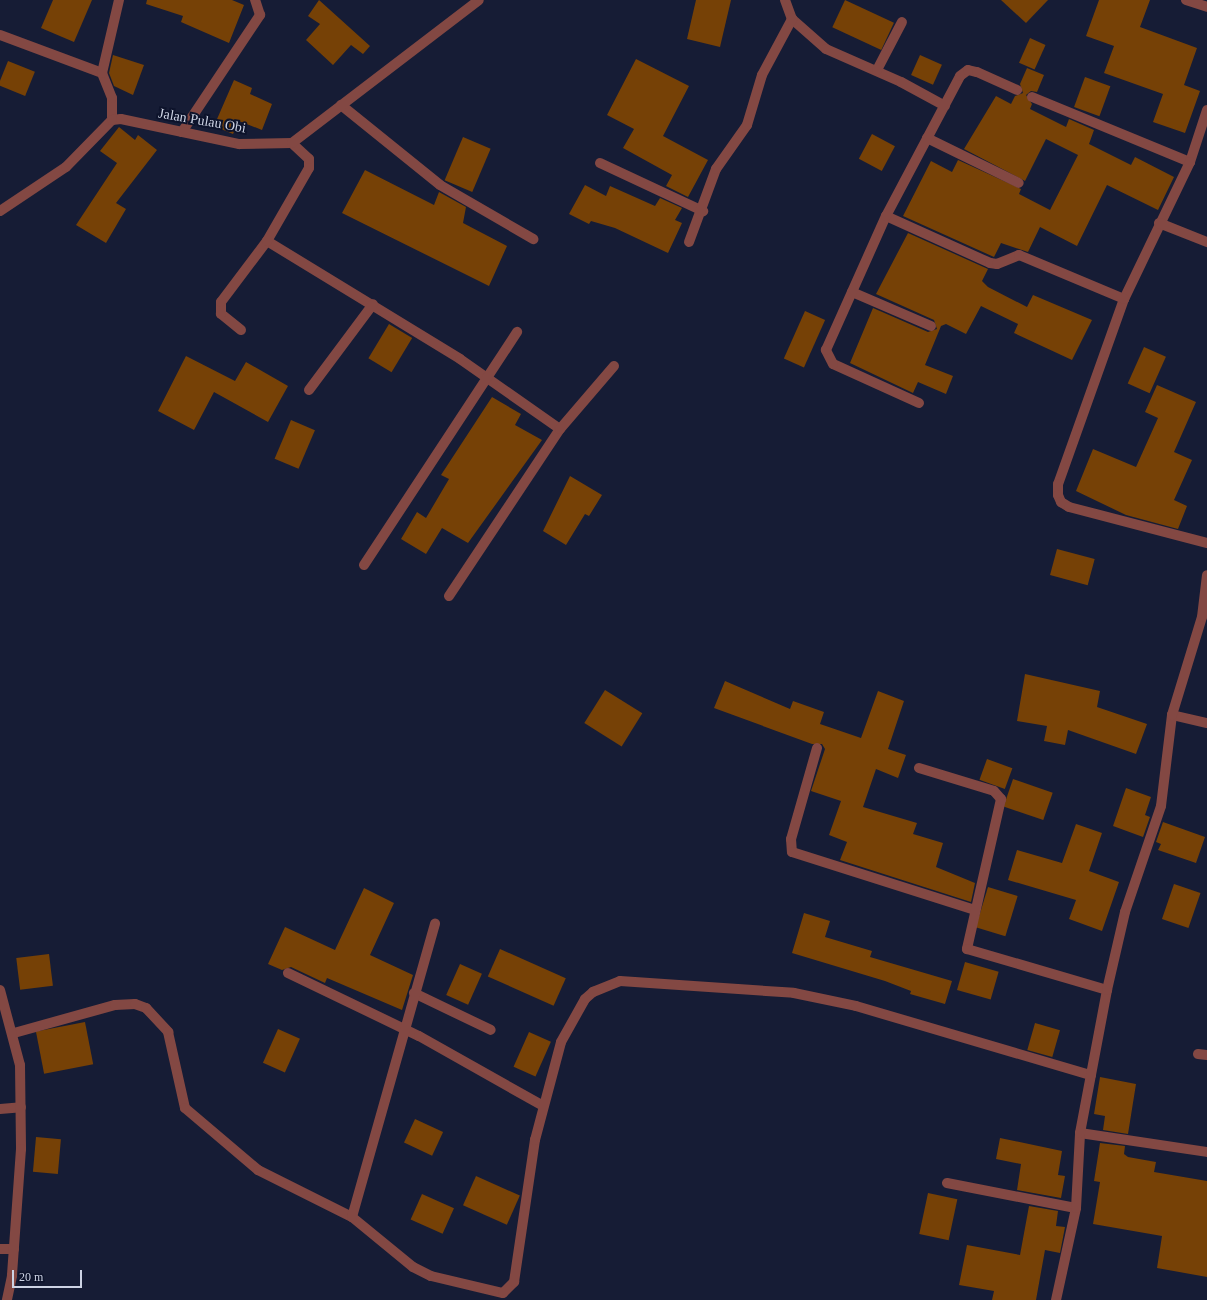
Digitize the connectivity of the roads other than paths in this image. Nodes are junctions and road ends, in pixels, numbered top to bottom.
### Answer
1 (118, 0) edge
2 (255, 0) edge
3 (479, 0) edge
4 (785, 0) edge
5 (1186, 0) edge
6 (1207, 7) edge
7 (792, 19) junction
8 (902, 22) dead end
9 (0, 34) edge
10 (877, 70) junction
11 (102, 73) junction
12 (1017, 90) dead end
13 (1032, 97) dead end
14 (342, 105) junction
15 (945, 106) junction
16 (1207, 110) edge
17 (112, 120) junction
18 (182, 132) junction
19 (927, 138) junction
20 (292, 143) junction
21 (600, 162) dead end
22 (1190, 162) junction
23 (1019, 183) dead end
24 (0, 211) edge
25 (703, 211) junction
26 (886, 216) junction
27 (1159, 222) junction
28 (533, 239) dead end
29 (266, 241) junction
30 (689, 242) dead end
31 (1207, 242) edge
32 (852, 292) junction
33 (1124, 298) junction
34 (373, 304) junction
35 (931, 326) dead end
36 (241, 330) dead end
37 (517, 332) dead end
38 (614, 366) dead end
39 (487, 379) junction
40 (309, 390) dead end
41 (919, 403) dead end
42 (560, 429) junction
43 (1207, 543) edge
44 (364, 565) dead end
45 (1207, 575) edge
46 (449, 596) dead end
47 (1204, 619) edge
48 (1172, 715) junction
49 (1207, 723) edge
50 (817, 748) dead end
51 (919, 768) dead end
52 (975, 910) junction
53 (435, 923) dead end
54 (288, 973) dead end
55 (1108, 990) junction
56 (0, 991) edge
57 (414, 994) junction
58 (403, 1029) junction
59 (491, 1030) dead end
60 (14, 1033) junction
61 (1091, 1075) junction
62 (543, 1106) junction
63 (21, 1107) junction
64 (0, 1109) edge
65 (1080, 1133) junction
66 (1207, 1152) edge
67 (947, 1183) dead end
68 (1076, 1208) junction
69 (352, 1217) junction
70 (0, 1249) edge
71 (14, 1249) junction
72 (7, 1300) edge
73 (1056, 1300) edge

1 - 11 street
2 - 18 street
3 - 14 street
4 - 7 street
5 - 6 street
7 - 10 street
7 - 25 street
8 - 10 street
9 - 11 street
10 - 15 street
11 - 17 street
12 - 15 street
13 - 22 street
14 - 20 street
14 - 28 street
15 - 19 street
16 - 22 street
17 - 18 street, Jalan Pulau Obi
17 - 24 street
18 - 20 street, Jalan Pulau Obi
19 - 23 street
19 - 26 street
20 - 29 street
21 - 25 street
22 - 27 street
25 - 30 street
26 - 32 street
26 - 33 street
27 - 31 street
27 - 33 street
29 - 34 street
29 - 36 street
32 - 35 street
32 - 41 street
33 - 43 street
34 - 39 street
34 - 40 street
37 - 39 street
38 - 42 street
39 - 42 street
39 - 44 street
42 - 46 street
45 - 47 street
47 - 48 street
48 - 49 street
48 - 55 street
50 - 52 street
51 - 52 street
52 - 55 street
53 - 57 street
54 - 58 street
55 - 61 street
56 - 60 street
57 - 58 street
57 - 59 street
58 - 62 street
58 - 69 street
60 - 63 street
60 - 69 street
61 - 62 street
61 - 65 street
62 - 69 street
63 - 64 street
63 - 71 street
65 - 66 street
65 - 68 street
67 - 68 street
68 - 73 street
70 - 71 street
71 - 72 street

